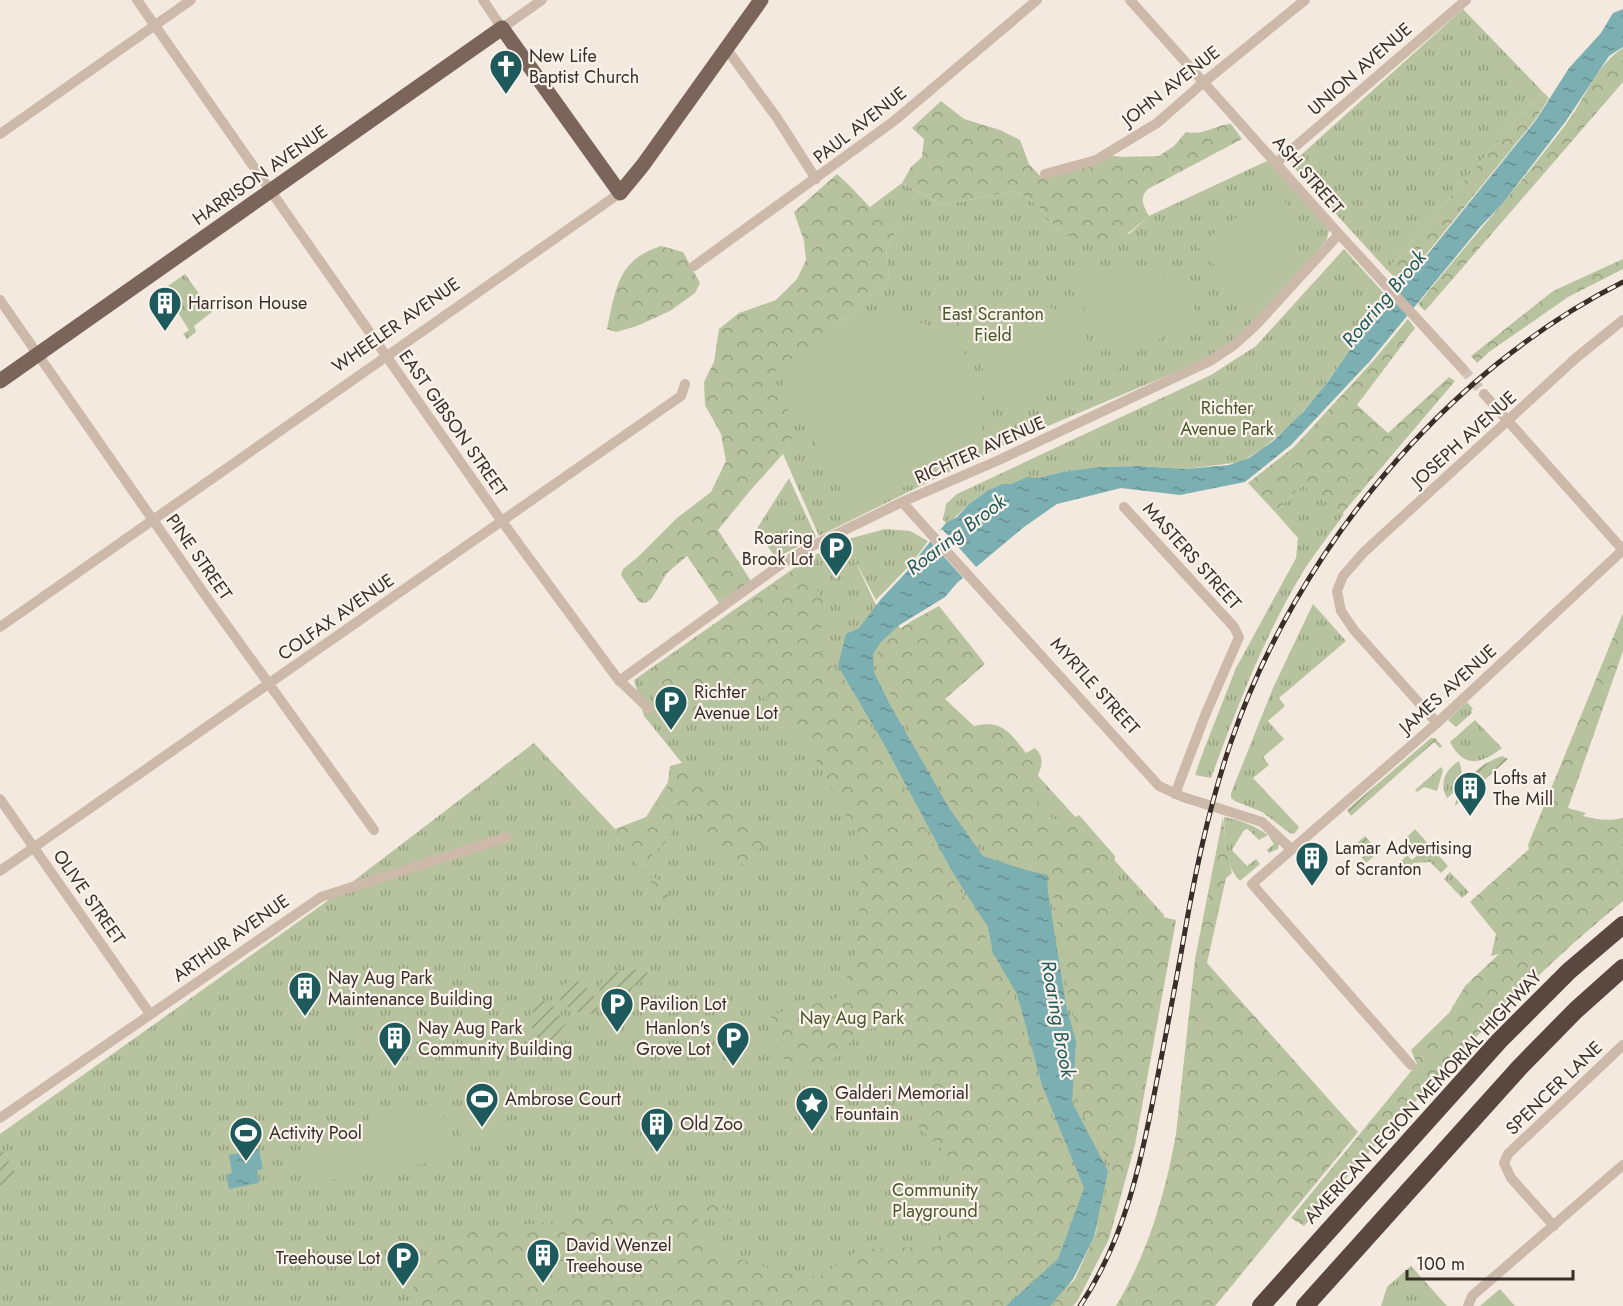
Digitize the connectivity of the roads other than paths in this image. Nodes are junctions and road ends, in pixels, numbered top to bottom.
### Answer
1 (137, 0) edge
2 (190, 0) edge
3 (483, 0) edge
4 (542, 0) edge
5 (761, 0) edge
6 (1037, 0) edge
7 (1130, 0) edge
8 (1305, 0) edge
9 (1466, 0) edge
10 (155, 25) junction
11 (502, 28) junction
12 (726, 48) junction
13 (1204, 82) junction
14 (0, 134) edge
15 (1276, 163) junction
16 (1045, 174) dead end
17 (816, 179) junction
18 (271, 190) junction
19 (620, 193) junction
20 (1339, 234) junction
21 (694, 266) dead end
22 (0, 300) edge
23 (1623, 320) edge
24 (38, 355) junction
25 (386, 355) junction
26 (1463, 369) tunnel mouth
27 (0, 381) edge
28 (685, 384) dead end
29 (1484, 394) tunnel mouth
30 (1507, 422) junction
31 (902, 502) junction
32 (1124, 507) dead end
33 (153, 519) junction
34 (501, 520) junction
35 (1623, 550) edge
36 (0, 627) edge
37 (619, 681) junction
38 (270, 684) junction
39 (648, 710) dead end
40 (1437, 723) junction
41 (1175, 794) junction
42 (0, 799) edge
43 (374, 830) dead end
44 (507, 837) dead end
45 (33, 847) junction
46 (1291, 849) junction
47 (0, 871) edge
48 (1623, 925) edge
49 (1623, 968) edge
50 (150, 1014) junction
51 (1623, 1045) edge
52 (1411, 1065) dead end
53 (0, 1118) edge
54 (1623, 1165) edge
55 (1554, 1226) junction
56 (1261, 1306) edge
57 (1305, 1306) edge
58 (1468, 1306) edge

1 - 10 street, EAST GIBSON STREET
2 - 10 street
3 - 11 street
4 - 11 street, HARRISON AVENUE
5 - 12 main road, WHEELER AVENUE
6 - 17 street, PAUL AVENUE
7 - 13 street, ASH STREET
8 - 13 street, JOHN AVENUE
9 - 15 street, UNION AVENUE
10 - 14 street
10 - 18 street, EAST GIBSON STREET
11 - 18 main road, HARRISON AVENUE
11 - 19 main road
12 - 17 street
12 - 19 main road, WHEELER AVENUE
13 - 15 street, ASH STREET
13 - 16 street, JOHN AVENUE
15 - 20 street, ASH STREET
17 - 21 street, PAUL AVENUE
18 - 24 main road, HARRISON AVENUE
18 - 25 street, EAST GIBSON STREET
19 - 25 street, WHEELER AVENUE
20 - 26 street, ASH STREET
20 - 31 street, RICHTER AVENUE
22 - 24 street, PINE STREET
23 - 30 street, JOSEPH AVENUE
24 - 27 main road, HARRISON AVENUE
24 - 33 street, PINE STREET
25 - 33 street, WHEELER AVENUE
25 - 34 street, EAST GIBSON STREET
28 - 34 street, COLFAX AVENUE
29 - 30 street
30 - 35 street
30 - 40 street, JOSEPH AVENUE
31 - 37 street, RICHTER AVENUE
31 - 41 street, MYRTLE STREET
32 - 41 street, MASTERS STREET
33 - 36 street, WHEELER AVENUE
33 - 38 street, PINE STREET
34 - 37 street, EAST GIBSON STREET
34 - 38 street, COLFAX AVENUE
35 - 40 street, JAMES AVENUE
37 - 39 street, EAST GIBSON STREET
38 - 43 street, PINE STREET
38 - 45 street, COLFAX AVENUE
40 - 46 street, JAMES AVENUE
41 - 46 street, MYRTLE STREET
42 - 45 street, OLIVE STREET
44 - 50 street, ARTHUR AVENUE
45 - 47 street, COLFAX AVENUE
45 - 50 street, OLIVE STREET
46 - 52 street, JAMES AVENUE
48 - 56 highway, AMERICAN LEGION MEMORIAL HIGHWAY
49 - 57 highway
50 - 53 street, ARTHUR AVENUE
51 - 55 street, SPENCER LANE
54 - 55 street
55 - 58 street

